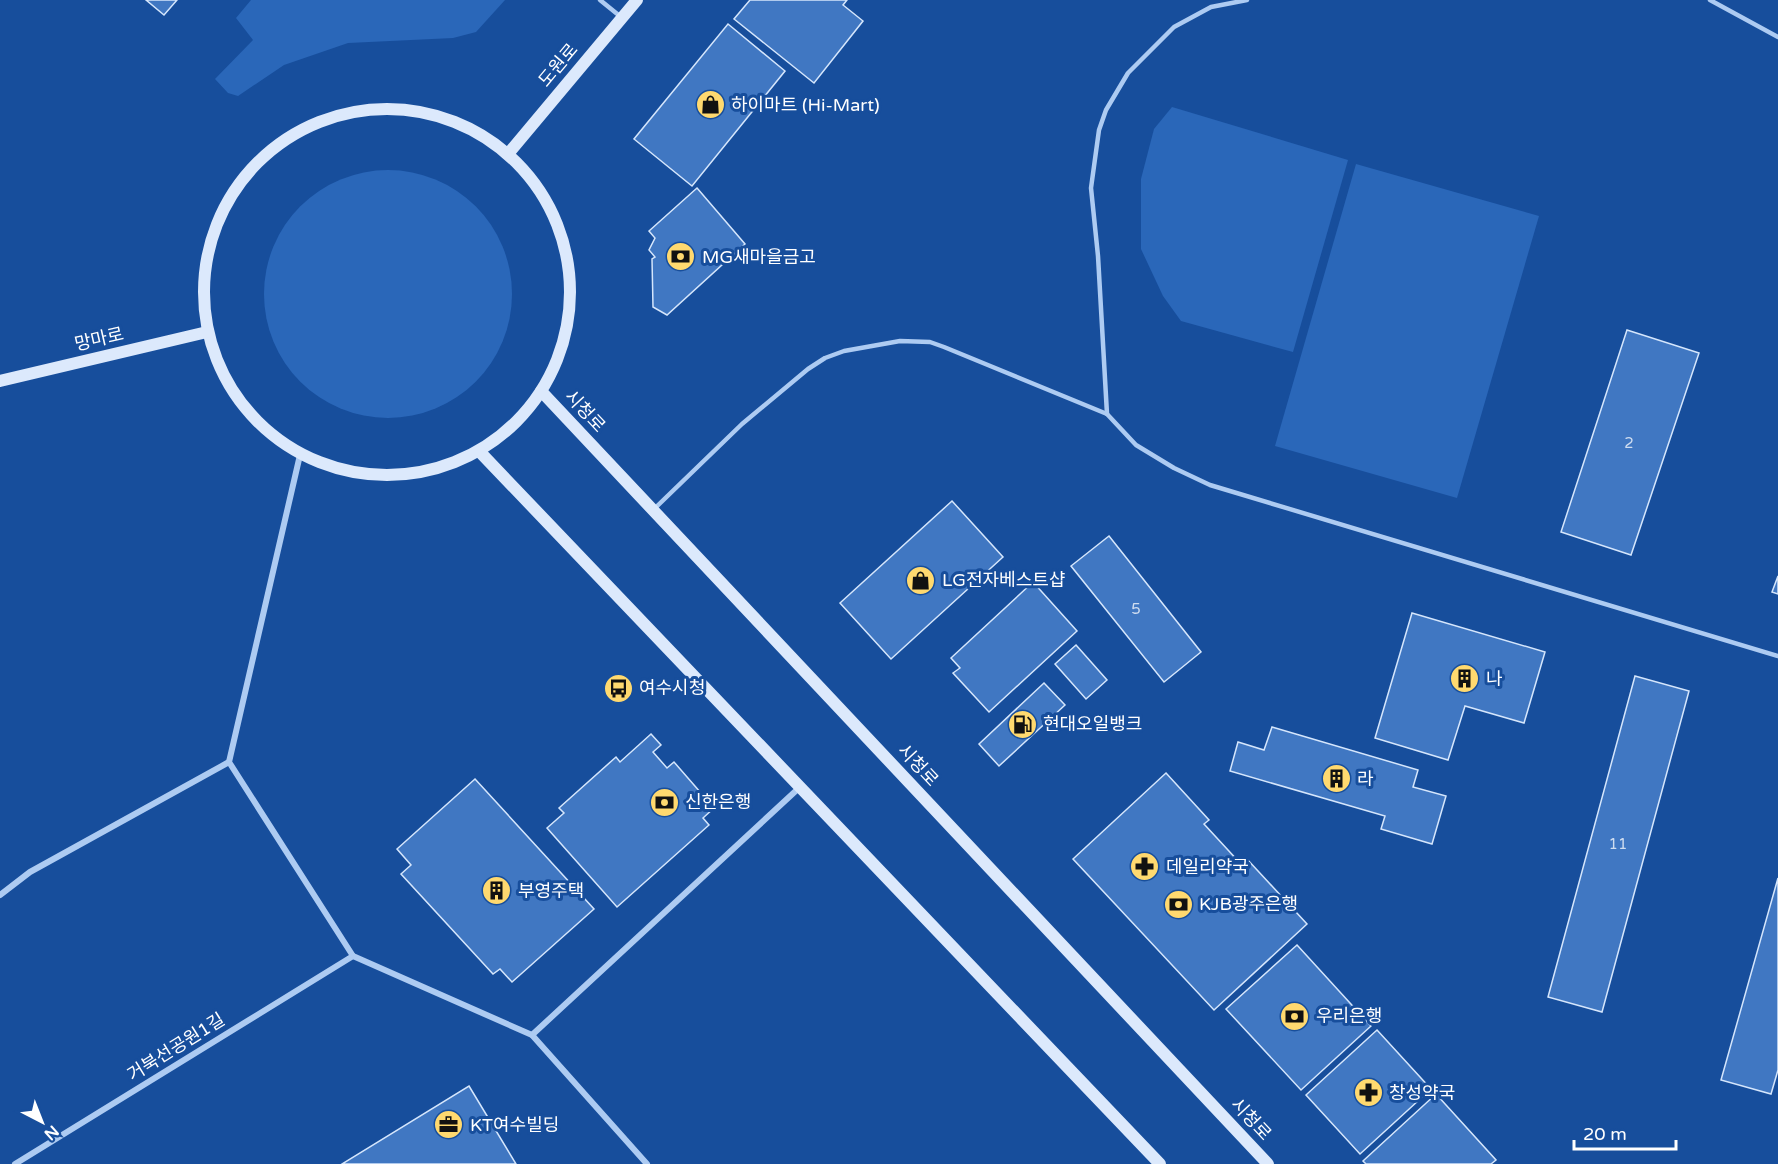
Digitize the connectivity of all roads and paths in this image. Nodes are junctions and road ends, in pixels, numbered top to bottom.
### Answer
1 (600, 0) edge
2 (637, 0) edge
3 (1247, 0) edge
4 (1710, 0) edge
5 (622, 18) junction
6 (1778, 37) edge
7 (508, 154) junction
8 (207, 332) junction
9 (0, 381) edge
10 (541, 391) junction
11 (1107, 414) junction
12 (479, 451) junction
13 (300, 455) junction
14 (653, 510) junction
15 (1778, 656) edge
16 (229, 762) junction
17 (800, 788) junction
18 (0, 895) edge
19 (352, 956) junction
20 (532, 1035) junction
21 (15, 1164) edge
22 (646, 1164) edge
23 (1160, 1164) edge
24 (1268, 1164) edge

1 - 5 lane
2 - 5 street, 도원로
3 - 11 lane
4 - 6 lane
5 - 7 street, 도원로
7 - 8 street
7 - 10 street
8 - 9 street, 망마로
8 - 13 street
10 - 12 street
10 - 14 street, 시청로
11 - 14 lane
11 - 15 lane
12 - 13 street
12 - 17 street
13 - 16 street
14 - 24 street, 시청로
16 - 18 street
16 - 19 street
17 - 20 street
17 - 23 street
19 - 20 street
19 - 21 street, 거북선공원1길
20 - 22 street

